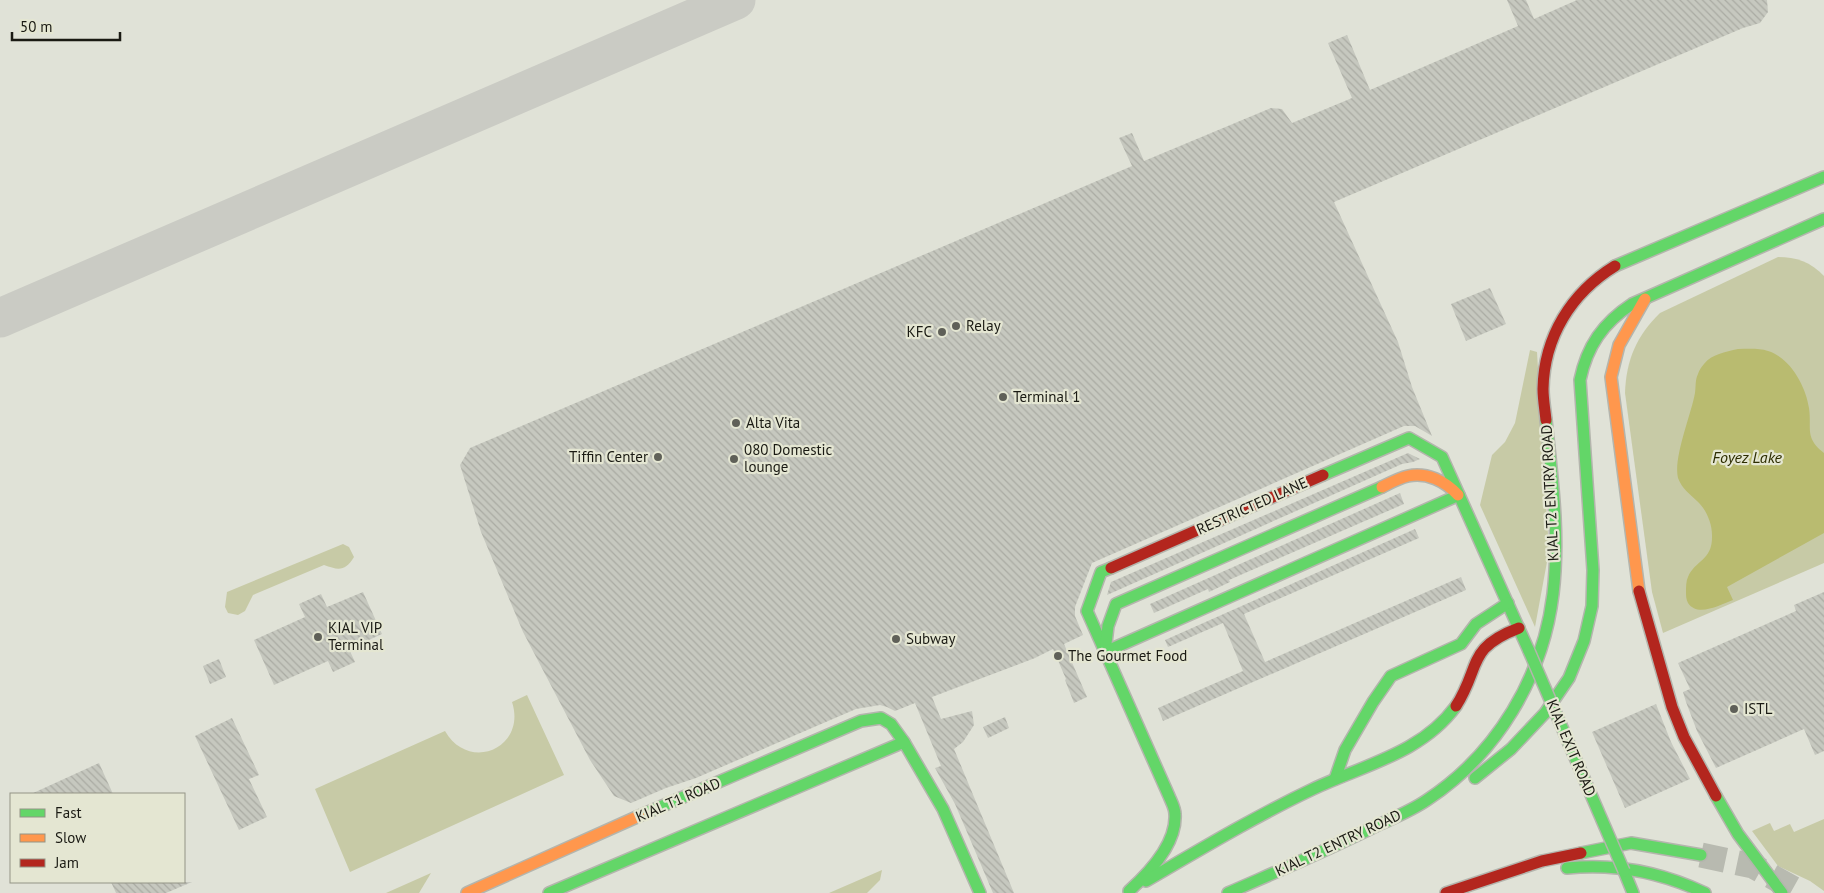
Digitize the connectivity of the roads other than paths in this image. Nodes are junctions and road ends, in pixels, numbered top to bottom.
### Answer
1 (1824, 177) edge
2 (1824, 219) edge
3 (1645, 299) junction
4 (1459, 495) junction
5 (1508, 603) junction
6 (1519, 628) junction
7 (1105, 652) junction
8 (904, 742) junction
9 (1335, 779) junction
10 (1345, 842) junction
11 (1701, 855) tunnel mouth
12 (1560, 870) dead end
13 (1541, 874) dead end
14 (1127, 892) edge
15 (467, 893) edge
16 (549, 893) edge
17 (980, 893) edge
18 (1228, 893) edge
19 (1446, 893) edge
20 (1457, 893) edge
21 (1633, 893) edge
22 (1705, 893) edge
23 (1782, 893) edge

1 - 10 main road, KIAL T2 ENTRY ROAD
2 - 3 main road
3 - 10 main road
3 - 23 main road
4 - 5 main road, KIAL EXIT ROAD
4 - 7 main road
4 - 7 main road
4 - 7 main road, RESTRICTED LANE
5 - 6 main road, KIAL EXIT ROAD
5 - 9 main road
6 - 9 main road
6 - 21 main road, KIAL EXIT ROAD, bridge
7 - 14 main road
8 - 15 main road, KIAL T1 ROAD
8 - 16 main road
8 - 17 main road
9 - 14 main road
10 - 18 main road, KIAL T2 ENTRY ROAD
11 - 19 main road
12 - 22 main road
13 - 20 main road

